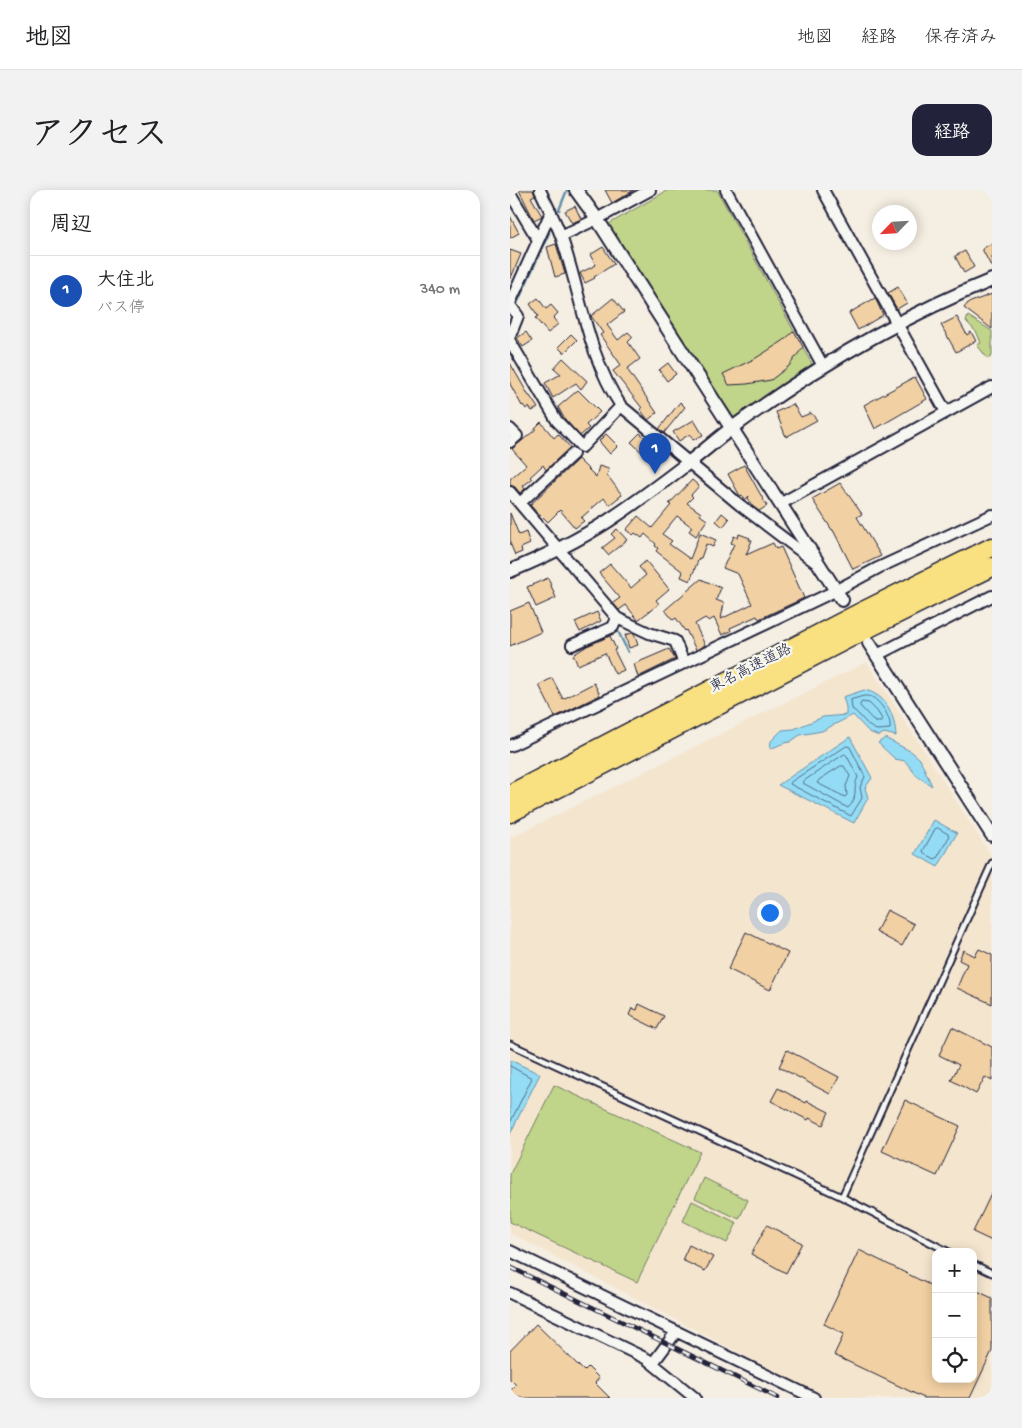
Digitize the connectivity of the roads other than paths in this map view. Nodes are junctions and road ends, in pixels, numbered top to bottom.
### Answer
1 (540, 190) edge
2 (576, 190) edge
3 (726, 190) edge
4 (823, 190) edge
5 (644, 191) edge
6 (510, 193) edge
7 (550, 212) junction
8 (597, 219) junction
9 (561, 236) junction
10 (538, 240) junction
11 (992, 280) edge
12 (512, 307) edge
13 (896, 324) junction
14 (510, 336) edge
15 (510, 341) edge
16 (824, 366) junction
17 (992, 387) edge
18 (621, 406) junction
19 (946, 412) junction
20 (510, 428) edge
21 (732, 428) junction
22 (510, 442) edge
23 (573, 454) dead end
24 (688, 463) junction
25 (510, 492) edge
26 (520, 503) junction
27 (780, 504) junction
28 (992, 515) edge
29 (992, 547) edge
30 (560, 548) junction
31 (814, 559) junction
32 (992, 567) edge
33 (510, 571) edge
34 (839, 596) junction
35 (992, 596) edge
36 (617, 618) junction
37 (869, 643) dead end
38 (572, 645) dead end
39 (876, 656) junction
40 (684, 663) junction
41 (510, 746) edge
42 (512, 805) edge
43 (990, 829) edge
44 (992, 863) edge
45 (510, 1044) edge
46 (842, 1197) junction
47 (942, 1248) edge
48 (510, 1251) edge
49 (977, 1266) edge
50 (992, 1273) edge
51 (510, 1292) edge
52 (676, 1332) junction
53 (652, 1363) junction
54 (690, 1396) edge
55 (814, 1398) edge

1 - 7 street
2 - 8 street
3 - 16 street
4 - 13 street
5 - 8 street
6 - 10 street
7 - 9 street
7 - 10 street
8 - 9 street
8 - 21 street
9 - 18 street
10 - 12 street
11 - 13 street
12 - 14 street
13 - 16 street
13 - 19 street
15 - 18 street
16 - 21 street
17 - 19 street
18 - 24 street
19 - 27 street
20 - 22 street
21 - 24 street
21 - 27 street
23 - 26 street
24 - 30 street
24 - 31 street
25 - 26 street
26 - 30 street
27 - 31 street
28 - 34 street
29 - 42 highway, 東名高速道路
30 - 33 street
30 - 36 street
31 - 34 street
32 - 42 highway, 東名高速道路
34 - 40 street
35 - 39 street
36 - 38 street
36 - 40 street
37 - 39 street
39 - 43 street
40 - 41 street
44 - 46 lane
45 - 46 lane
46 - 47 lane
48 - 52 street
49 - 50 lane
51 - 53 street
52 - 53 street
52 - 55 street
53 - 54 street

